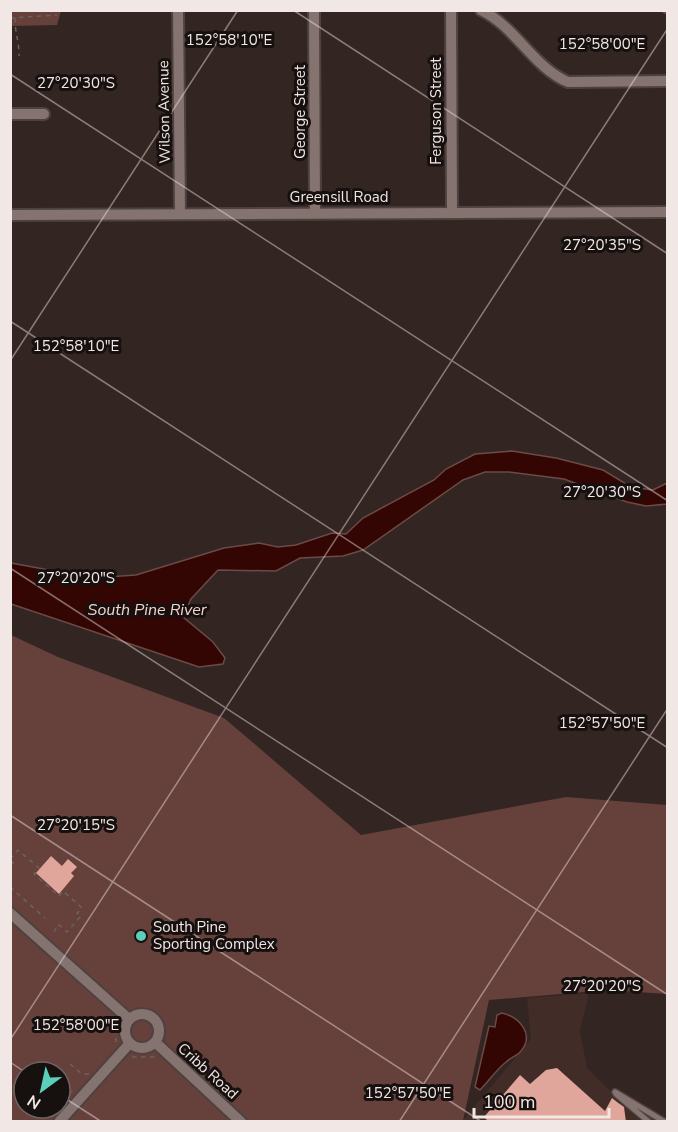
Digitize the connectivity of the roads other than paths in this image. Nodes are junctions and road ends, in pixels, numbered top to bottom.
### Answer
1 (178, 10) edge
2 (314, 10) edge
3 (451, 10) edge
4 (481, 10) edge
5 (668, 81) edge
6 (10, 114) edge
7 (44, 114) dead end
8 (180, 212) junction
9 (315, 212) junction
10 (452, 212) junction
11 (668, 212) edge
12 (10, 215) edge
13 (10, 913) edge
14 (129, 1019) junction
15 (155, 1042) junction
16 (130, 1043) junction
17 (59, 1122) edge
18 (241, 1122) edge
19 (650, 1122) edge
20 (665, 1122) edge

1 - 8 street, Wilson Avenue
2 - 9 street, George Street
3 - 10 street, Ferguson Street
4 - 5 street
6 - 7 street
8 - 9 street, Greensill Road
8 - 12 street, Greensill Road
9 - 10 street, Greensill Road
10 - 11 street, Greensill Road
13 - 14 street
14 - 15 street
14 - 16 street
15 - 16 street
15 - 18 street, Cribb Road
16 - 17 street
19 - 20 lane

